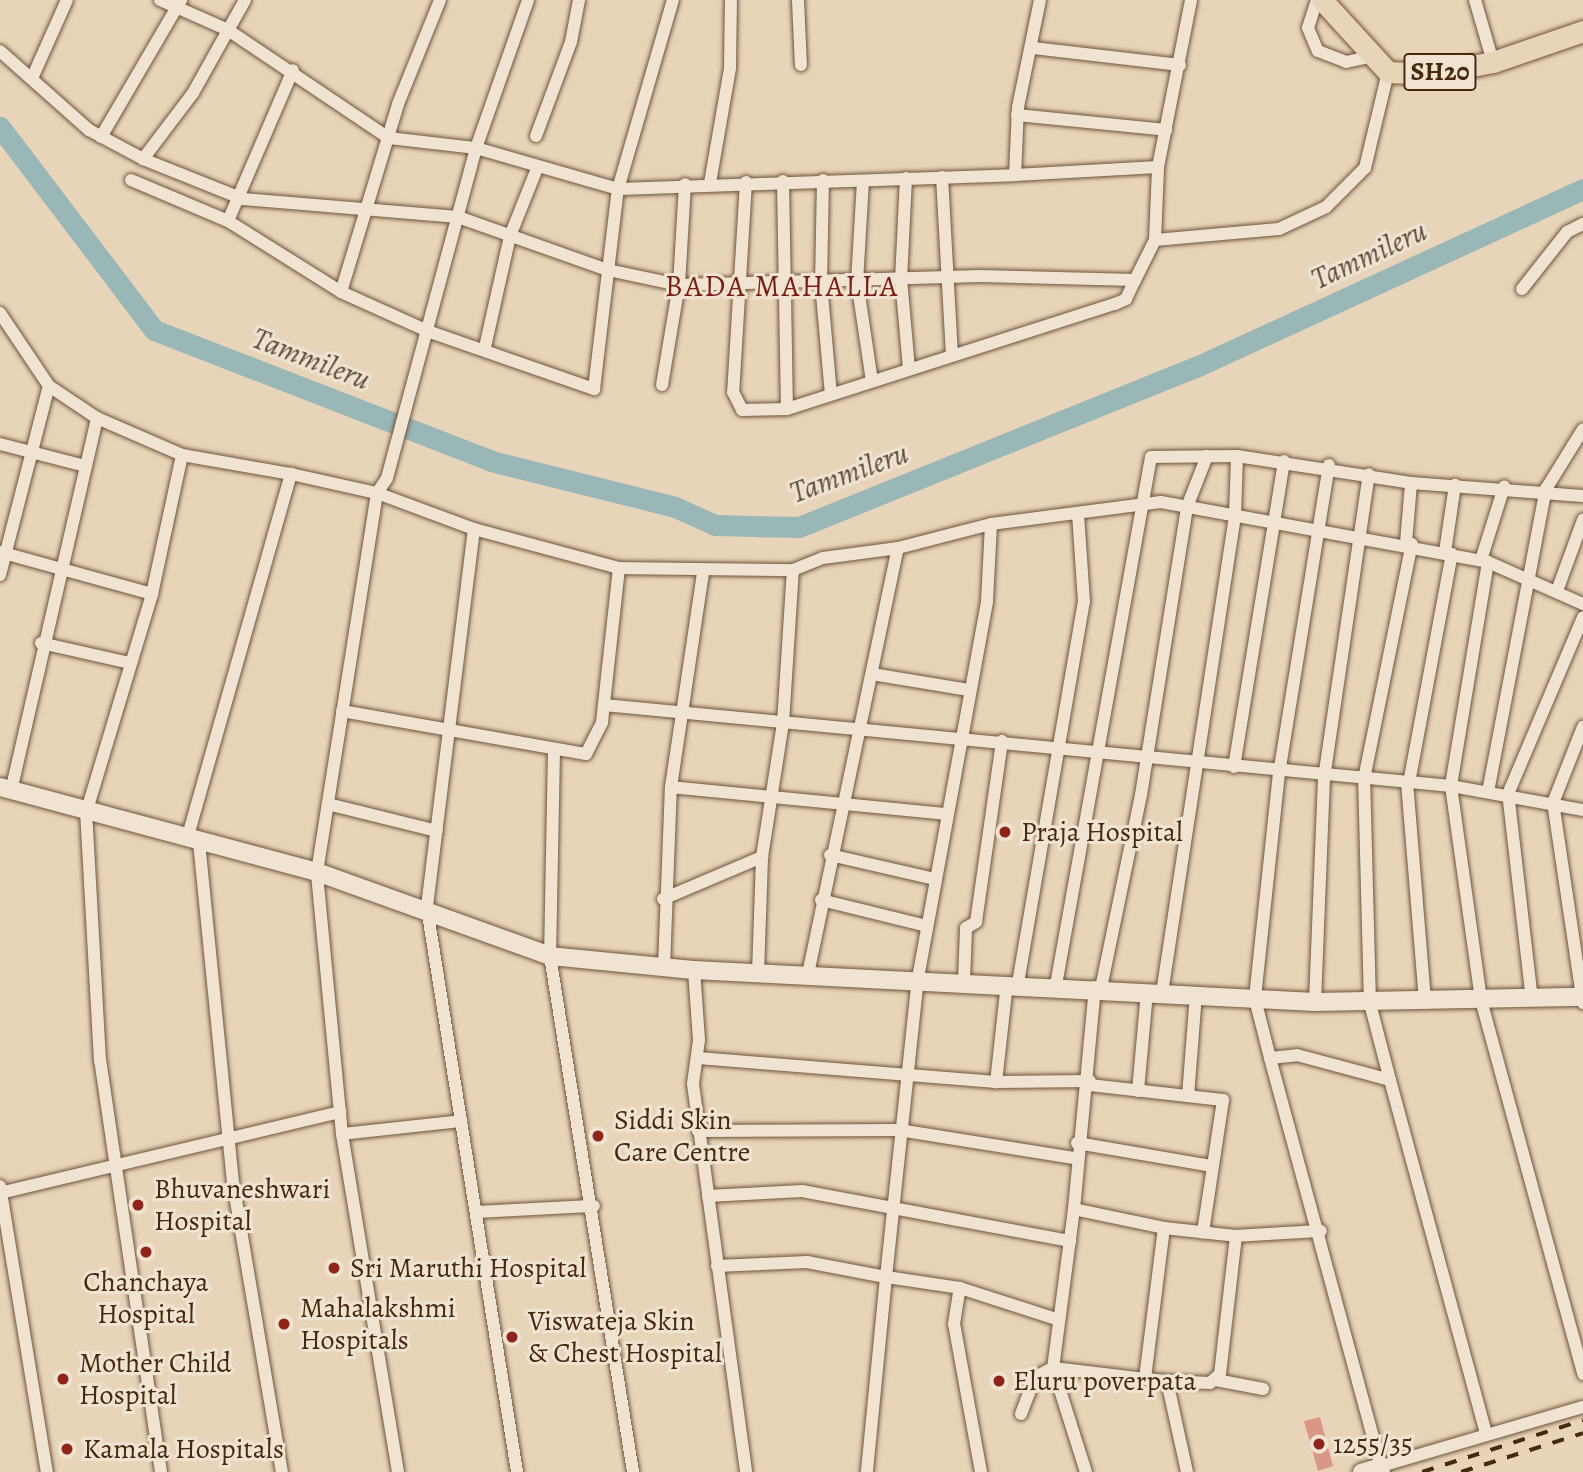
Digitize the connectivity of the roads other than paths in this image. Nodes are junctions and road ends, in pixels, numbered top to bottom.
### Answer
1 (67, 0) edge
2 (160, 0) edge
3 (245, 0) edge
4 (440, 0) edge
5 (527, 0) edge
6 (579, 0) edge
7 (673, 0) edge
8 (731, 0) edge
9 (798, 0) edge
10 (1040, 0) edge
11 (1191, 0) edge
12 (1317, 0) edge
13 (1322, 0) edge
14 (1475, 0) edge
15 (180, 3) edge
16 (228, 30) junction
17 (1583, 31) edge
18 (1033, 48) junction
19 (0, 51) edge
20 (1374, 56) junction
21 (1493, 62) junction
22 (801, 65) dead end
23 (1180, 65) junction
24 (293, 70) junction
25 (1388, 72) junction
26 (33, 76) junction
27 (1017, 115) junction
28 (1166, 130) junction
29 (536, 136) dead end
30 (101, 137) junction
31 (389, 138) junction
32 (476, 148) junction
33 (143, 159) junction
34 (538, 166) junction
35 (1157, 167) junction
36 (1015, 175) junction
37 (942, 177) junction
38 (906, 178) junction
39 (131, 180) dead end
40 (823, 180) junction
41 (783, 181) junction
42 (863, 181) junction
43 (746, 182) junction
44 (709, 183) junction
45 (685, 184) junction
46 (618, 189) junction
47 (243, 199) junction
48 (365, 213) junction
49 (458, 217) junction
50 (228, 221) junction
51 (1583, 224) edge
52 (510, 236) junction
53 (1155, 240) junction
54 (608, 270) junction
55 (947, 277) junction
56 (901, 279) junction
57 (1135, 280) junction
58 (857, 281) junction
59 (821, 283) junction
60 (679, 285) junction
61 (782, 286) junction
62 (741, 287) junction
63 (1522, 289) dead end
64 (341, 292) junction
65 (0, 313) edge
66 (430, 332) junction
67 (485, 347) junction
68 (953, 355) junction
69 (909, 369) junction
70 (872, 381) junction
71 (662, 385) dead end
72 (49, 386) junction
73 (831, 394) junction
74 (787, 409) junction
75 (97, 418) junction
76 (1583, 429) edge
77 (0, 444) edge
78 (32, 453) junction
79 (182, 455) junction
80 (1207, 456) junction
81 (1237, 456) junction
82 (1284, 461) junction
83 (1329, 465) junction
84 (85, 466) junction
85 (291, 474) junction
86 (1369, 474) junction
87 (1410, 483) junction
88 (1455, 485) junction
89 (1504, 487) junction
90 (1546, 489) junction
91 (377, 493) junction
92 (1583, 496) edge
93 (1139, 505) junction
94 (1187, 507) junction
95 (1078, 514) junction
96 (1235, 516) junction
97 (1583, 520) edge
98 (1277, 523) junction
99 (991, 524) junction
100 (474, 529) junction
101 (1323, 530) junction
102 (1363, 537) junction
103 (1409, 544) junction
104 (898, 548) junction
105 (3, 553) edge
106 (1448, 553) junction
107 (1484, 561) junction
108 (619, 568) junction
109 (60, 570) junction
110 (793, 570) junction
111 (703, 573) junction
112 (0, 575) edge
113 (1527, 576) junction
114 (1557, 591) junction
115 (152, 594) junction
116 (1583, 604) edge
117 (1583, 617) edge
118 (41, 643) junction
119 (130, 663) junction
120 (872, 674) junction
121 (969, 690) junction
122 (604, 705) junction
123 (342, 711) junction
124 (680, 713) junction
125 (783, 723) junction
126 (1583, 727) edge
127 (860, 731) junction
128 (447, 733) junction
129 (960, 736) junction
130 (1002, 741) junction
131 (1060, 747) junction
132 (554, 750) junction
133 (1102, 751) junction
134 (1147, 756) junction
135 (1195, 761) junction
136 (1234, 766) junction
137 (1279, 773) junction
138 (1324, 778) junction
139 (1364, 779) junction
140 (1408, 783) junction
141 (1451, 786) junction
142 (671, 787) junction
143 (6, 789) edge
144 (1488, 792) junction
145 (1508, 794) junction
146 (774, 797) junction
147 (843, 803) junction
148 (1553, 803) junction
149 (328, 804) junction
150 (1583, 810) edge
151 (86, 813) junction
152 (947, 814) junction
153 (437, 831) junction
154 (192, 841) junction
155 (830, 855) junction
156 (762, 857) junction
157 (317, 872) junction
158 (935, 879) junction
159 (663, 899) junction
160 (821, 900) junction
161 (427, 908) junction
162 (927, 926) junction
163 (550, 956) junction
164 (664, 967) junction
165 (694, 970) junction
166 (758, 973) junction
167 (808, 974) junction
168 (918, 978) junction
169 (964, 981) junction
170 (1012, 983) junction
171 (1056, 985) junction
172 (1098, 987) junction
173 (1154, 992) junction
174 (1196, 995) junction
175 (1255, 999) junction
176 (1583, 999) edge
177 (1481, 1000) junction
178 (1532, 1000) junction
179 (1315, 1002) junction
180 (1425, 1002) junction
181 (1370, 1004) junction
182 (698, 1058) junction
183 (1270, 1058) junction
184 (906, 1074) junction
185 (1390, 1080) junction
186 (996, 1082) junction
187 (1090, 1083) junction
188 (1138, 1091) junction
189 (1188, 1096) junction
190 (341, 1112) junction
191 (461, 1121) junction
192 (900, 1130) junction
193 (698, 1131) junction
194 (342, 1134) junction
195 (229, 1142) junction
196 (1077, 1143) junction
197 (1074, 1157) junction
198 (1212, 1166) junction
199 (116, 1168) junction
200 (1, 1190) edge
201 (708, 1196) junction
202 (594, 1206) junction
203 (1074, 1209) junction
204 (893, 1210) junction
205 (478, 1212) junction
206 (1164, 1228) junction
207 (1321, 1231) junction
208 (1203, 1232) junction
209 (1236, 1236) junction
210 (1069, 1241) junction
211 (717, 1266) junction
212 (886, 1277) junction
213 (960, 1288) junction
214 (1059, 1320) junction
215 (1054, 1368) junction
216 (1583, 1374) edge
217 (1145, 1378) junction
218 (1216, 1380) junction
219 (1167, 1381) junction
220 (1263, 1389) dead end
221 (1583, 1407) edge
222 (1021, 1414) dead end
223 (1486, 1434) junction
224 (1381, 1469) edge
225 (47, 1472) edge
226 (161, 1472) edge
227 (282, 1472) edge
228 (398, 1472) edge
229 (517, 1472) edge
230 (633, 1472) edge
231 (746, 1472) edge
232 (867, 1472) edge
233 (981, 1472) edge
234 (1086, 1472) edge
235 (1187, 1472) edge
236 (1361, 1472) edge

1 - 26 street
2 - 15 street
3 - 16 street
4 - 31 street
5 - 32 street
6 - 29 street
7 - 46 street
8 - 44 street
9 - 22 street
10 - 18 street
11 - 23 street
12 - 20 street
13 - 20 main road, SH20
14 - 21 street
15 - 16 street
15 - 30 street
16 - 24 street
16 - 33 street
17 - 21 main road, SH20
18 - 23 street
18 - 27 street
19 - 26 street
20 - 25 main road, SH20
21 - 25 main road, SH20
23 - 28 street
24 - 31 street
24 - 47 street
25 - 53 street
26 - 30 street
27 - 28 street
27 - 36 street
28 - 35 street
30 - 33 street
31 - 32 street
31 - 48 street
32 - 34 street
32 - 49 street
33 - 47 street
34 - 46 street
34 - 52 street
35 - 36 street
35 - 53 street
36 - 37 street
37 - 38 street
37 - 55 street
38 - 42 street
38 - 56 street
39 - 50 street
40 - 41 street
40 - 42 street
40 - 59 street
41 - 43 street
41 - 61 street
42 - 58 street
43 - 44 street
43 - 62 street
44 - 45 street
45 - 46 street
45 - 60 street
46 - 54 street
47 - 48 street
47 - 50 street
48 - 49 street
48 - 64 street
49 - 52 street
49 - 66 street
50 - 64 street
51 - 63 street
52 - 54 street
52 - 67 street
53 - 57 street
54 - 60 street
54 - 67 street
55 - 56 street
55 - 57 street
55 - 68 street
56 - 58 street
56 - 69 street
57 - 68 street
58 - 59 street
58 - 70 street
59 - 61 street
59 - 73 street
60 - 62 street
60 - 71 street
61 - 62 street
61 - 74 street
62 - 74 street
64 - 66 street
65 - 72 street
66 - 67 street
66 - 91 street
68 - 69 street
69 - 70 street
70 - 73 street
72 - 75 street
72 - 78 street
73 - 74 street
75 - 79 street
75 - 84 street
76 - 90 street
77 - 78 street
78 - 84 street
78 - 105 street
79 - 85 street
79 - 115 street
80 - 81 street
80 - 93 street
80 - 94 street
81 - 82 street
81 - 96 street
82 - 83 street
82 - 98 street
83 - 86 street
83 - 101 street
84 - 109 street
85 - 91 street
85 - 154 street
86 - 87 street
86 - 102 street
87 - 88 street
87 - 103 street
88 - 89 street
88 - 106 street
89 - 90 street
89 - 107 street
90 - 92 street
90 - 113 street
91 - 100 street
91 - 123 street
93 - 94 street
93 - 95 street
93 - 133 street
94 - 96 street
94 - 134 street
95 - 99 street
95 - 131 street
96 - 98 street
96 - 135 street
97 - 114 street
98 - 101 street
98 - 136 street
99 - 104 street
99 - 121 street
100 - 108 street
100 - 128 street
101 - 102 street
101 - 137 street
102 - 103 street
102 - 138 street
103 - 106 street
103 - 139 street
104 - 110 street
104 - 120 street
105 - 109 street
105 - 112 street
106 - 107 street
106 - 140 street
107 - 113 street
107 - 141 street
108 - 111 street
108 - 122 street
109 - 115 street
109 - 118 street
110 - 111 street
110 - 125 street
111 - 124 street
113 - 114 street
113 - 144 street
114 - 116 street
115 - 119 street
117 - 145 street
118 - 119 street
118 - 143 street
119 - 151 street
120 - 121 street
120 - 127 street
121 - 129 street
122 - 124 street
122 - 132 street
123 - 128 street
123 - 149 street
124 - 125 street
124 - 142 street
125 - 127 street
125 - 146 street
126 - 148 street
127 - 129 street
127 - 147 street
128 - 132 street
128 - 153 street
129 - 130 street
129 - 152 street
130 - 131 street
130 - 169 street
131 - 133 street
131 - 170 street
132 - 163 street
133 - 134 street
133 - 171 street
134 - 135 street
134 - 172 street
135 - 136 street
135 - 173 street
136 - 137 street
137 - 138 street
137 - 175 street
138 - 139 street
138 - 179 street
139 - 140 street
139 - 181 street
140 - 141 street
140 - 180 street
141 - 144 street
141 - 177 street
142 - 146 street
142 - 159 street
143 - 151 main road
144 - 145 street
145 - 148 street
145 - 178 street
146 - 147 street
146 - 156 street
147 - 152 street
147 - 155 street
148 - 150 street
148 - 176 street
149 - 153 street
149 - 157 street
151 - 154 main road
151 - 199 street
152 - 158 street
153 - 161 street
154 - 157 main road
154 - 195 street
155 - 158 street
155 - 160 street
156 - 159 street
156 - 166 street
157 - 161 main road
157 - 190 street
158 - 162 street
159 - 164 street
160 - 162 street
160 - 167 street
161 - 163 main road
161 - 191 street
162 - 168 street
163 - 164 main road
163 - 202 street
164 - 165 main road
165 - 166 main road
165 - 182 street
166 - 167 main road
167 - 168 main road
168 - 169 main road
168 - 184 street
169 - 170 main road
170 - 171 main road
170 - 186 street
171 - 172 main road
172 - 173 main road
172 - 187 street
173 - 174 main road
173 - 188 street
174 - 175 main road
174 - 189 street
175 - 179 main road
175 - 183 street
176 - 178 main road
177 - 178 main road
177 - 180 main road
177 - 216 street
179 - 181 main road
180 - 181 main road
181 - 185 street
182 - 184 street
182 - 193 street
183 - 185 street
183 - 207 street
184 - 186 street
184 - 192 street
185 - 223 street
186 - 187 street
187 - 188 street
187 - 196 street
188 - 189 street
189 - 198 street
190 - 194 street
190 - 195 street
191 - 194 street
191 - 205 street
192 - 193 street
192 - 197 street
192 - 204 street
193 - 201 street
194 - 228 street
195 - 199 street
195 - 227 street
196 - 197 street
196 - 198 street
197 - 203 street
198 - 208 street
199 - 200 street
199 - 226 street
200 - 225 street
201 - 204 street
201 - 211 street
202 - 205 street
202 - 230 street
203 - 206 street
203 - 210 street
204 - 210 street
204 - 212 street
205 - 229 street
206 - 208 street
206 - 217 street
207 - 209 street
207 - 224 street
208 - 209 street
209 - 218 street
210 - 214 street
211 - 212 street
211 - 231 street
212 - 213 street
212 - 232 street
213 - 214 street
213 - 233 street
214 - 215 street
215 - 217 street
215 - 222 street
215 - 234 street
217 - 219 street
218 - 219 street
218 - 220 street
219 - 235 street
221 - 223 street
223 - 224 street
224 - 236 street

